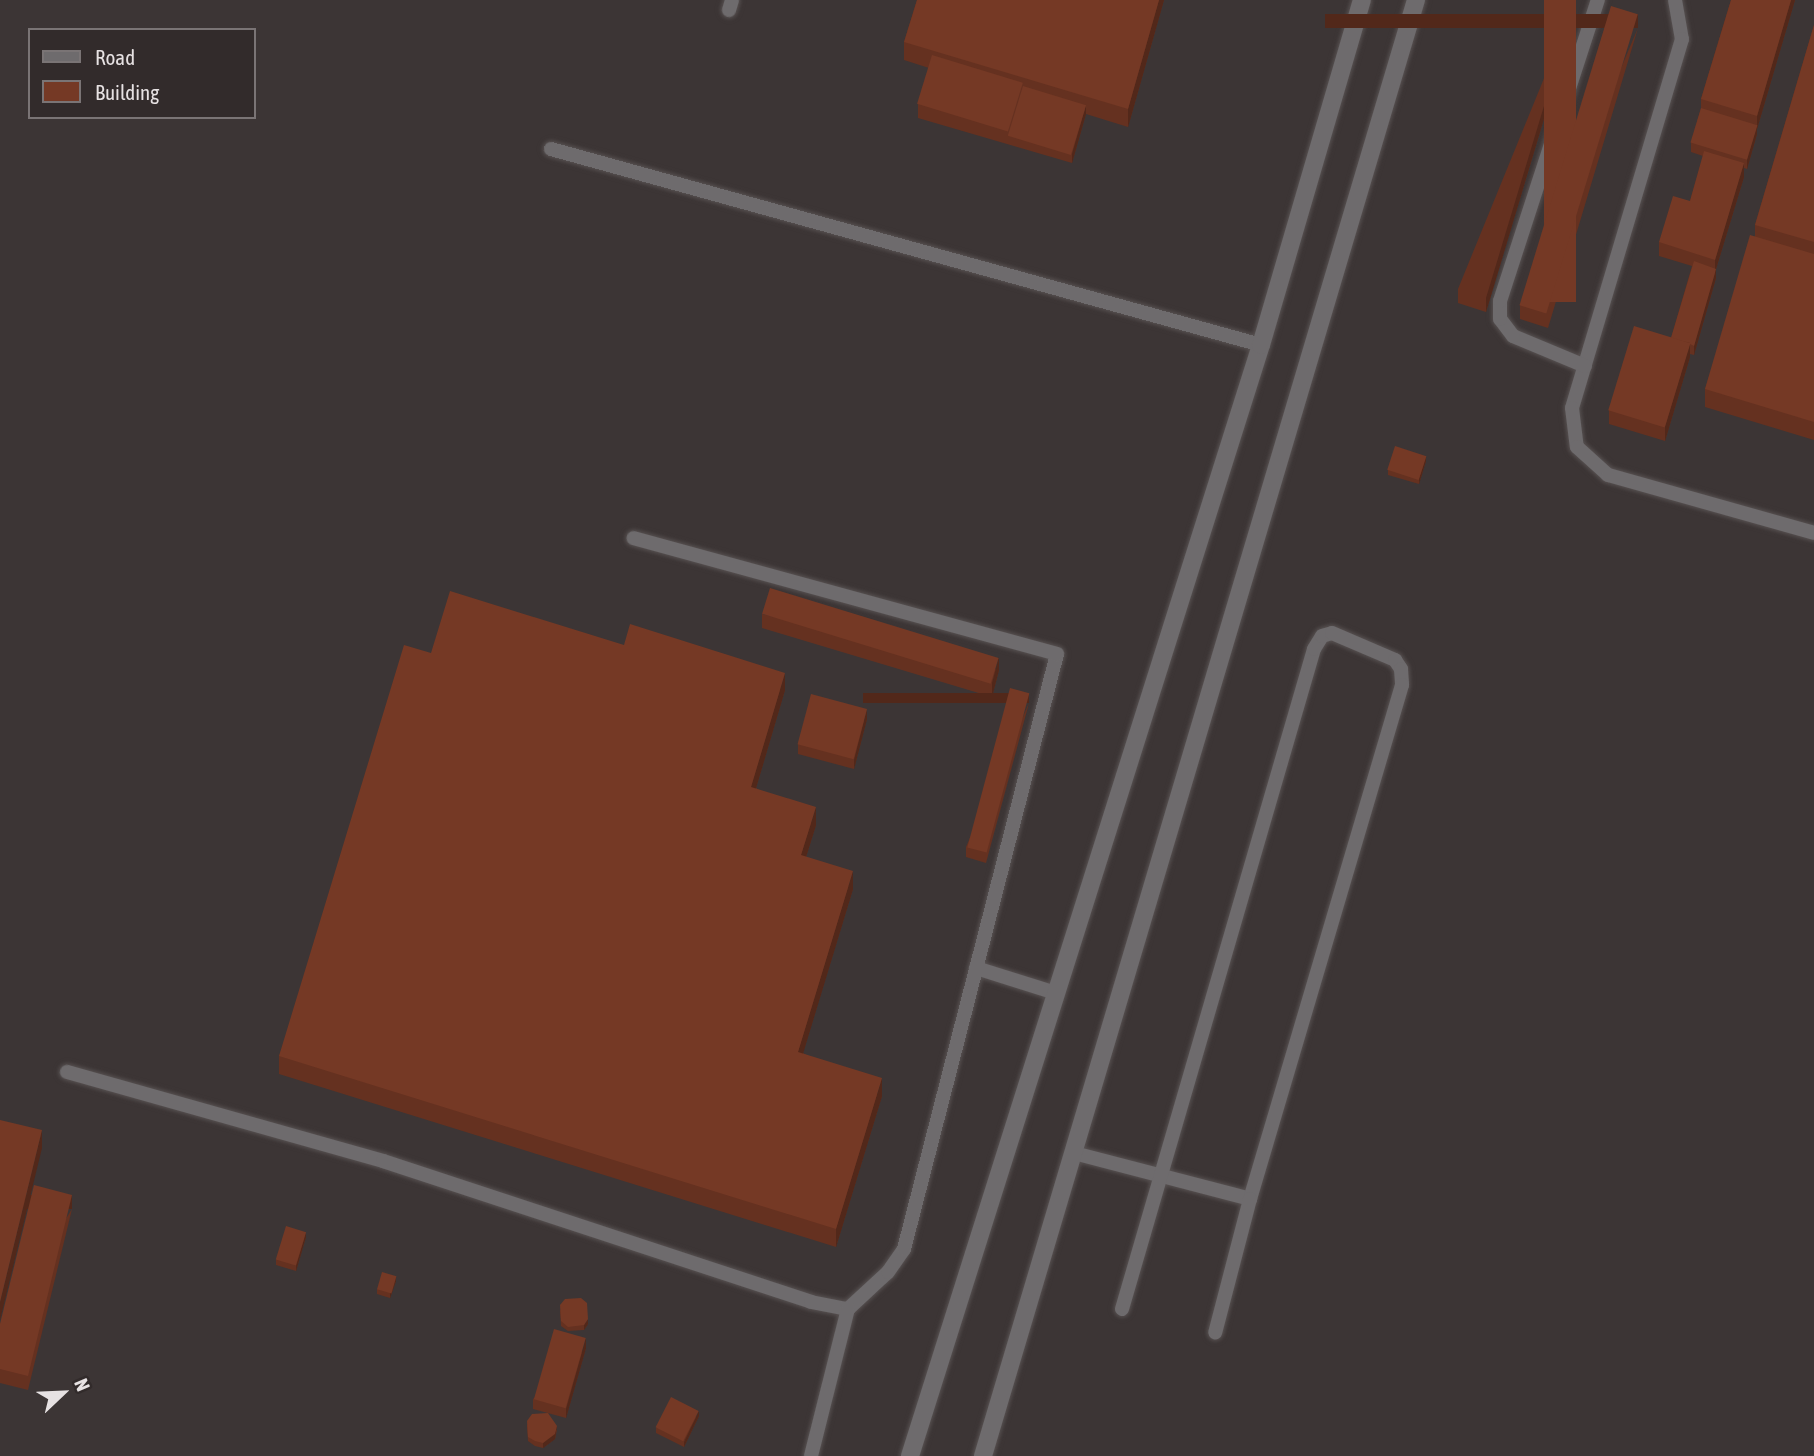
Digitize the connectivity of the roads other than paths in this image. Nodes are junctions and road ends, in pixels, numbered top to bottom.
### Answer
1 (1362, 0) edge
2 (1416, 0) edge
3 (1598, 0) edge
4 (1675, 0) edge
5 (551, 149) dead end
6 (1261, 345) junction
7 (1585, 366) junction
8 (1814, 533) edge
9 (634, 538) dead end
10 (976, 968) junction
11 (1056, 993) junction
12 (68, 1072) dead end
13 (1074, 1153) junction
14 (1159, 1175) junction
15 (1250, 1199) junction
16 (848, 1309) junction
17 (1122, 1309) dead end
18 (1215, 1333) dead end
19 (811, 1456) edge
20 (910, 1456) edge
21 (984, 1456) edge

1 - 6 street
2 - 13 street
3 - 7 lane
4 - 7 lane
5 - 6 lane
6 - 11 street
7 - 8 lane
9 - 10 lane
10 - 11 lane
10 - 16 lane
11 - 20 street
12 - 16 lane
13 - 14 lane
13 - 21 street
14 - 15 lane
14 - 15 lane
14 - 17 lane
15 - 18 lane
16 - 19 lane

